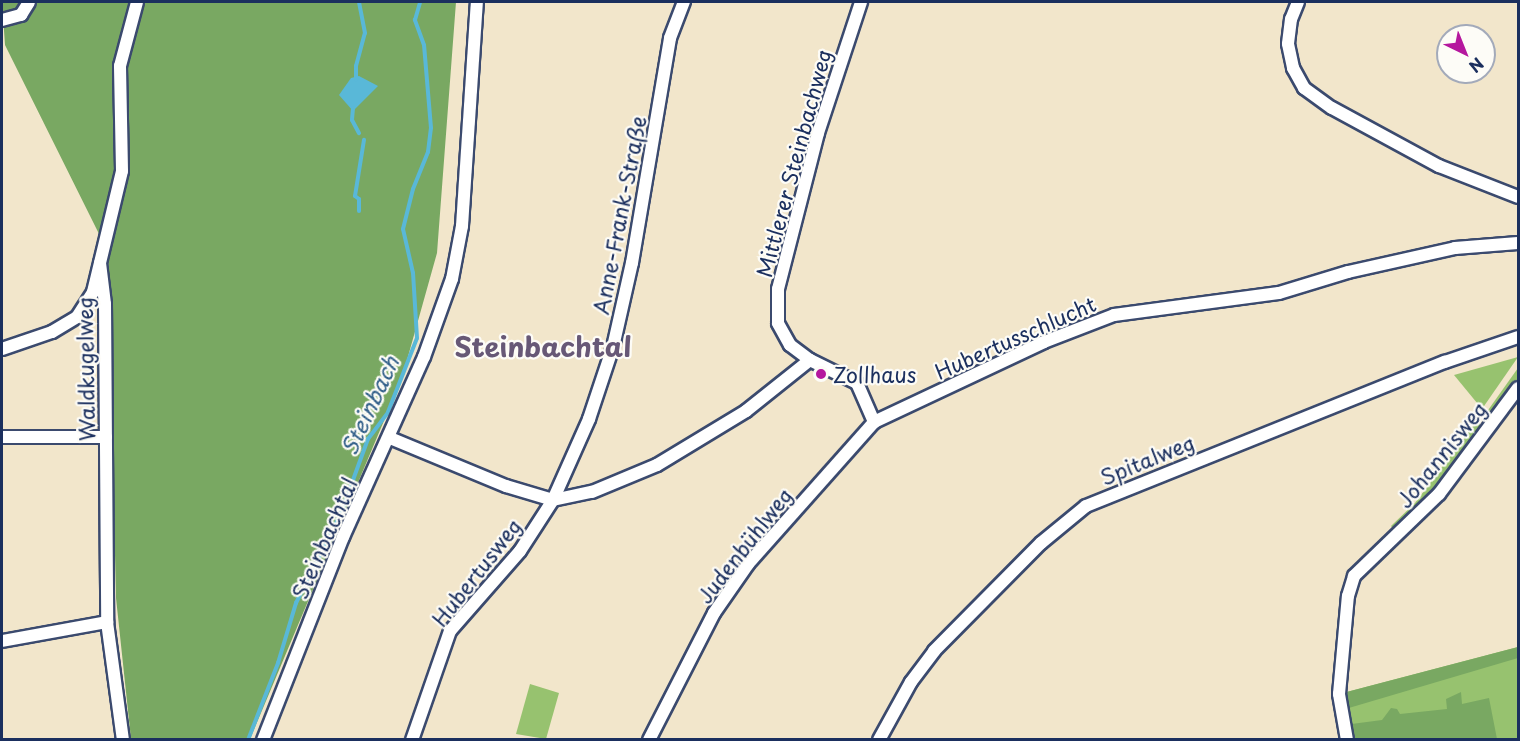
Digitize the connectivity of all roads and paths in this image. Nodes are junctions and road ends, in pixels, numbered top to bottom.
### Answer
1 (29, 2) edge
2 (137, 2) edge
3 (477, 2) edge
4 (684, 2) edge
5 (861, 2) edge
6 (1298, 2) edge
7 (2, 20) edge
8 (1518, 197) edge
9 (1518, 243) edge
10 (100, 263) junction
11 (1518, 338) edge
12 (2, 349) edge
13 (810, 360) junction
14 (1518, 388) edge
15 (873, 419) junction
16 (2, 437) edge
17 (106, 437) junction
18 (390, 438) junction
19 (553, 500) junction
20 (107, 622) junction
21 (2, 641) edge
22 (123, 740) edge
23 (263, 740) edge
24 (412, 740) edge
25 (650, 740) edge
26 (879, 740) edge
27 (1347, 740) edge

1 - 7 street
2 - 10 street, Waldkugelweg
3 - 18 street, Steinbachtal
4 - 19 street, Anne-Frank-Straße
5 - 13 street, Mittlerer Steinbachweg
6 - 8 street
9 - 15 street, Hubertusschlucht
10 - 12 street
10 - 17 street, Waldkugelweg
11 - 26 street, Spitalweg
13 - 15 street
13 - 19 street
14 - 27 street, Johannisweg
15 - 25 street, Judenbühlweg
16 - 17 street
17 - 20 street, Waldkugelweg
18 - 19 street
18 - 23 street, Steinbachtal
19 - 24 street, Hubertusweg
20 - 21 street
20 - 22 street, Waldkugelweg

